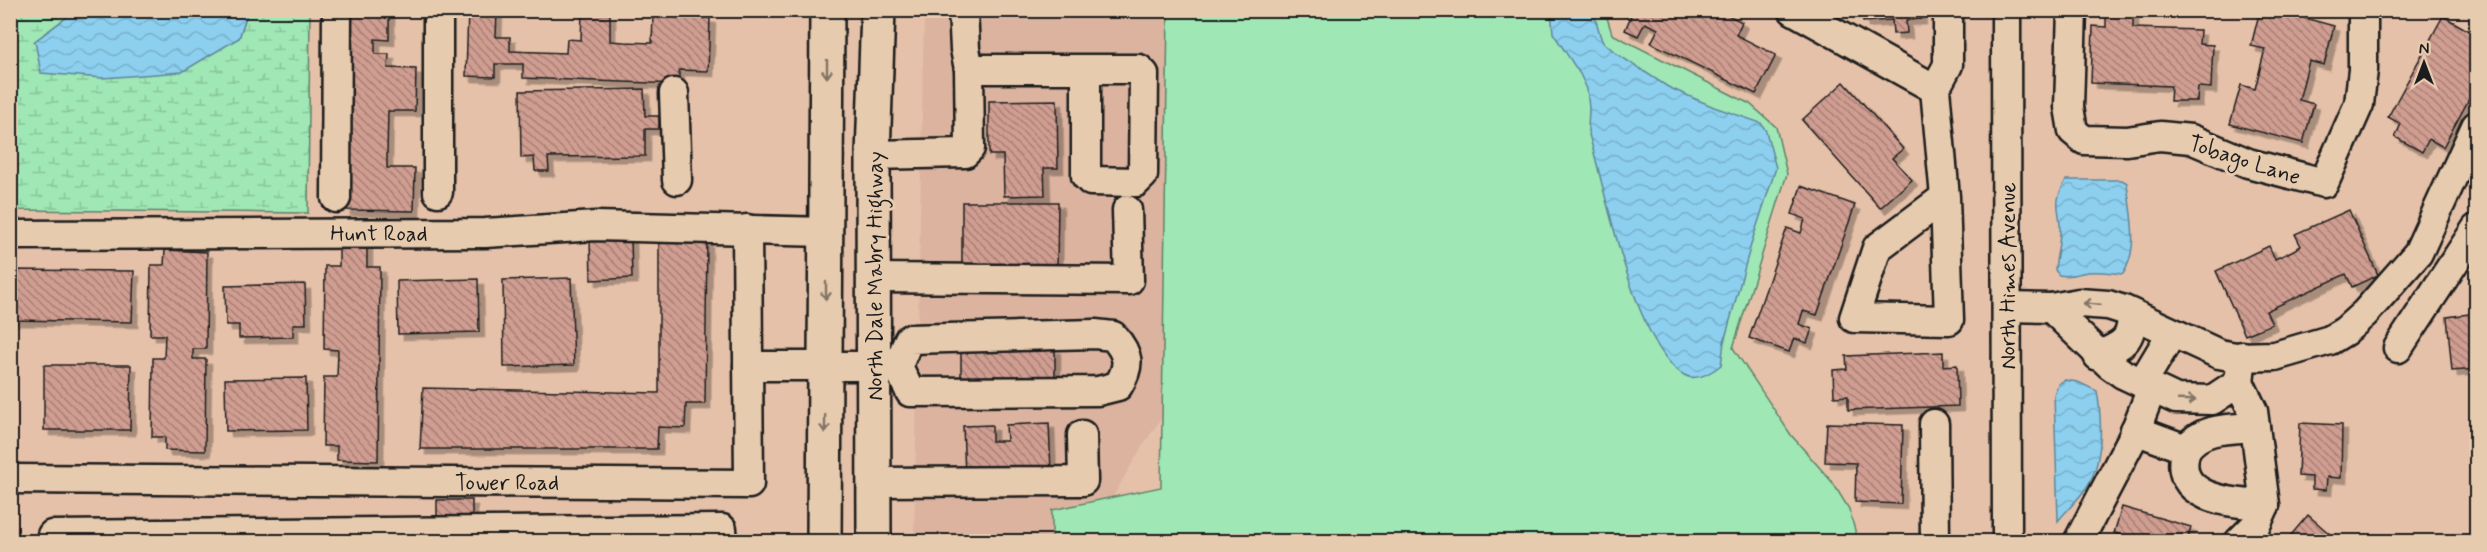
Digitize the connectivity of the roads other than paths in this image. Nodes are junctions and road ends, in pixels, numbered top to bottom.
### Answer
1 (336, 10) edge
2 (438, 10) edge
3 (827, 10) edge
4 (878, 10) edge
5 (963, 10) edge
6 (1793, 10) edge
7 (1948, 10) edge
8 (2006, 10) edge
9 (2072, 10) edge
10 (2363, 10) edge
11 (969, 69) junction
12 (1086, 69) dead end
13 (1935, 89) junction
14 (674, 93) dead end
15 (2476, 126) edge
16 (873, 155) junction
17 (677, 180) dead end
18 (438, 192) dead end
19 (1945, 196) junction
20 (336, 198) dead end
21 (1127, 210) dead end
22 (747, 229) junction
23 (2476, 229) edge
24 (827, 232) junction
25 (10, 235) edge
26 (2423, 242) junction
27 (2454, 262) junction
28 (873, 278) junction
29 (2007, 307) junction
30 (2050, 308) junction
31 (2132, 314) junction
32 (2172, 333) junction
33 (2398, 348) dead end
34 (2098, 356) junction
35 (748, 366) junction
36 (825, 366) junction
37 (886, 366) junction
38 (2240, 369) junction
39 (2147, 385) junction
40 (1935, 424) dead end
41 (2254, 427) junction
42 (2135, 430) junction
43 (1082, 435) dead end
44 (2186, 449) junction
45 (10, 479) edge
46 (874, 482) junction
47 (2265, 505) junction
48 (474, 536) edge
49 (526, 536) edge
50 (298, 537) edge
51 (52, 538) edge
52 (723, 542) edge
53 (824, 542) edge
54 (874, 542) edge
55 (1935, 542) edge
56 (2007, 542) edge
57 (2078, 542) edge
58 (2239, 542) edge

1 - 20 street
2 - 18 street
3 -> 24 main road, North Dale Mabry Highway
4 - 16 main road, North Dale Mabry Highway
5 - 11 street
6 - 13 street
7 - 13 street
8 - 29 street, North Himes Avenue
9 - 10 street, Tobago Lane
11 - 12 street
11 - 16 street
13 - 19 street
14 - 17 street
15 - 26 street
16 - 28 main road, North Dale Mabry Highway
19 - 19 street
21 - 28 street
22 - 24 street, Hunt Road
22 - 25 street, Hunt Road
22 - 35 street, Tower Road
23 - 27 street
24 -> 36 main road, North Dale Mabry Highway
26 - 27 street
26 - 38 street
27 - 33 street
28 - 37 main road, North Dale Mabry Highway
29 - 30 street
29 - 56 street, North Himes Avenue
31 -> 30 street
30 - 34 street
31 - 32 street
31 - 34 street
32 - 38 street
32 - 39 street
34 - 39 street
35 - 36 street
35 - 45 street, Tower Road
36 - 37 street
36 -> 53 main road, North Dale Mabry Highway
37 - 37 street
37 - 46 main road, North Dale Mabry Highway
39 -> 38 street
38 - 41 street
39 - 42 street
40 - 55 street
41 - 44 street
41 - 47 street
42 - 44 street
42 - 57 street
43 - 46 street
44 - 47 street
46 - 54 main road, North Dale Mabry Highway
47 - 58 street
48 - 49 street
48 - 50 street
49 - 52 street
50 - 51 street

